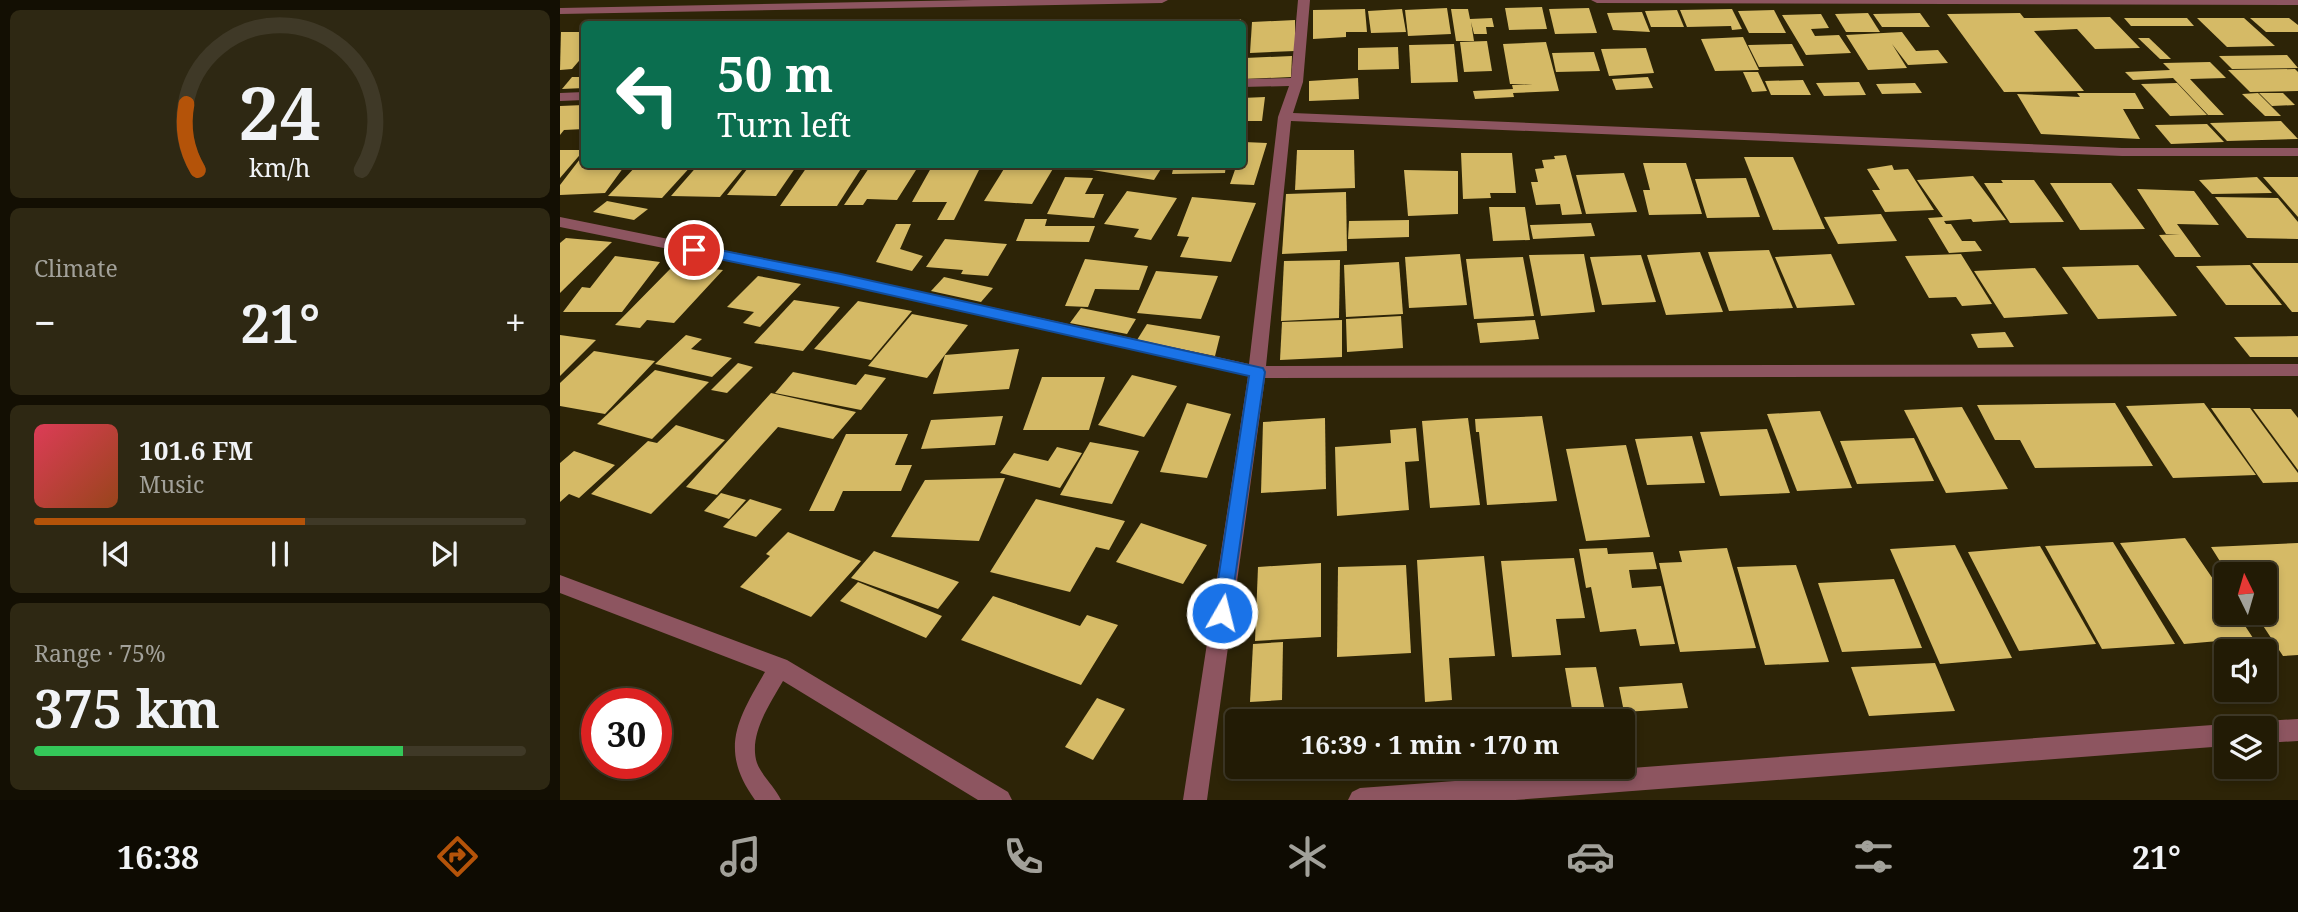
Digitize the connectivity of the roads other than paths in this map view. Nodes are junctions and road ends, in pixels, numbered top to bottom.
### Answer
1 (1162, 0) edge
2 (1304, 0) edge
3 (1597, 0) edge
4 (2298, 2) edge
5 (560, 11) edge
6 (1297, 82) junction
7 (1246, 83) edge
8 (581, 96) edge
9 (560, 97) edge
10 (1284, 117) junction
11 (2298, 152) edge
12 (560, 222) edge
13 (2298, 370) edge
14 (1257, 372) junction
15 (560, 584) edge
16 (779, 667) junction
17 (2298, 730) edge
18 (2277, 731) edge
19 (2214, 736) edge
20 (769, 800) edge
21 (1000, 800) edge
22 (1195, 800) edge
23 (1360, 800) edge

1 - 5 street
2 - 6 street
3 - 4 street
6 - 7 street
6 - 10 street
8 - 9 street
10 - 11 street
10 - 14 street
12 - 14 street
13 - 14 street
14 - 22 street
15 - 16 street
16 - 20 street
16 - 21 street
17 - 18 street
19 - 23 street

